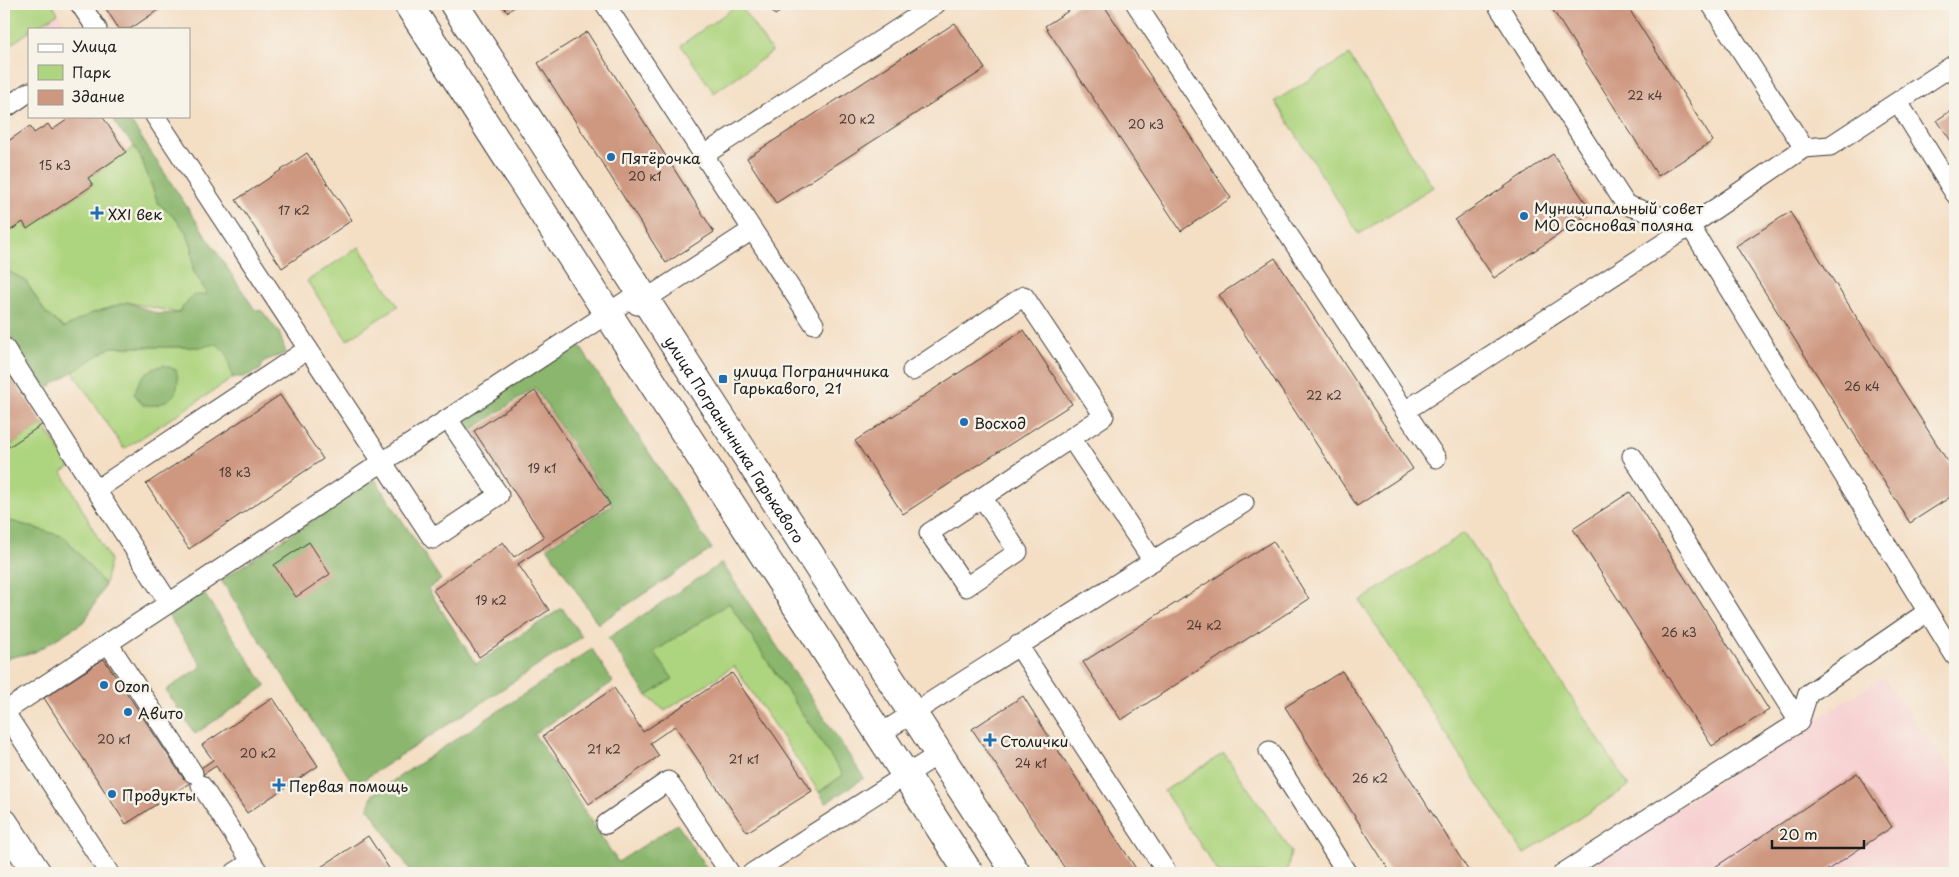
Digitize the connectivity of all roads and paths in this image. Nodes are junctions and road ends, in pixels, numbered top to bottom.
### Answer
1 (80, 4) edge
2 (408, 4) edge
3 (454, 4) edge
4 (605, 4) edge
5 (936, 4) edge
6 (1136, 4) edge
7 (1498, 4) edge
8 (1711, 4) edge
9 (96, 28) edge
10 (1955, 64) edge
11 (28, 93) edge
12 (1898, 102) junction
13 (4, 109) edge
14 (156, 118) edge
15 (1804, 148) junction
16 (704, 155) junction
17 (1955, 194) edge
18 (1690, 226) junction
19 (752, 230) junction
20 (642, 295) junction
21 (611, 318) junction
22 (814, 324) dead end
23 (4, 347) edge
24 (308, 349) junction
25 (912, 371) dead end
26 (1405, 410) junction
27 (448, 419) junction
28 (1072, 438) junction
29 (1632, 456) dead end
30 (1436, 458) dead end
31 (383, 462) junction
32 (96, 490) junction
33 (982, 498) junction
34 (1244, 503) dead end
35 (1153, 561) junction
36 (169, 603) junction
37 (1927, 612) junction
38 (108, 643) junction
39 (1018, 645) junction
40 (1955, 656) edge
41 (4, 712) edge
42 (912, 713) junction
43 (1799, 722) junction
44 (880, 734) junction
45 (1269, 751) dead end
46 (939, 754) junction
47 (906, 776) junction
48 (4, 823) edge
49 (606, 824) dead end
50 (255, 868) edge
51 (37, 873) edge
52 (109, 873) edge
53 (234, 873) edge
54 (730, 873) edge
55 (752, 873) edge
56 (969, 873) edge
57 (1016, 873) edge
58 (1167, 873) edge
59 (1347, 873) edge
60 (1563, 873) edge

1 - 9 lane
2 - 21 street
3 - 20 street, улица Пограничника Гарькавого
4 - 16 lane
5 - 16 lane
6 - 26 lane
7 - 18 lane
8 - 15 lane
10 - 12 lane
11 - 13 lane
12 - 15 lane
12 - 17 lane
14 - 24 lane
15 - 18 lane
16 - 19 lane
18 - 26 lane
18 - 37 lane
19 - 20 lane
19 - 22 lane
20 - 21 lane
20 - 42 street, улица Пограничника Гарькавого
21 - 27 lane
21 - 44 street
23 - 32 lane
24 - 31 lane
24 - 32 lane
25 - 28 lane
26 - 30 lane
27 - 31 lane
27 - 31 lane
28 - 33 lane
28 - 35 lane
29 - 43 lane
31 - 36 lane
32 - 36 lane
33 - 33 lane
34 - 35 lane
35 - 39 lane
36 - 38 lane
37 - 40 lane
37 - 43 lane
38 - 41 lane
38 - 50 lane
39 - 42 lane
39 - 58 lane
41 - 52 lane
42 - 44 lane
42 - 46 street, улица Пограничника Гарькавого
43 - 60 lane
44 - 47 street
45 - 59 lane
46 - 47 lane
46 - 57 street, улица Пограничника Гарькавого
47 - 55 lane
47 - 56 street
48 - 51 street
49 - 54 lane
50 - 53 lane

